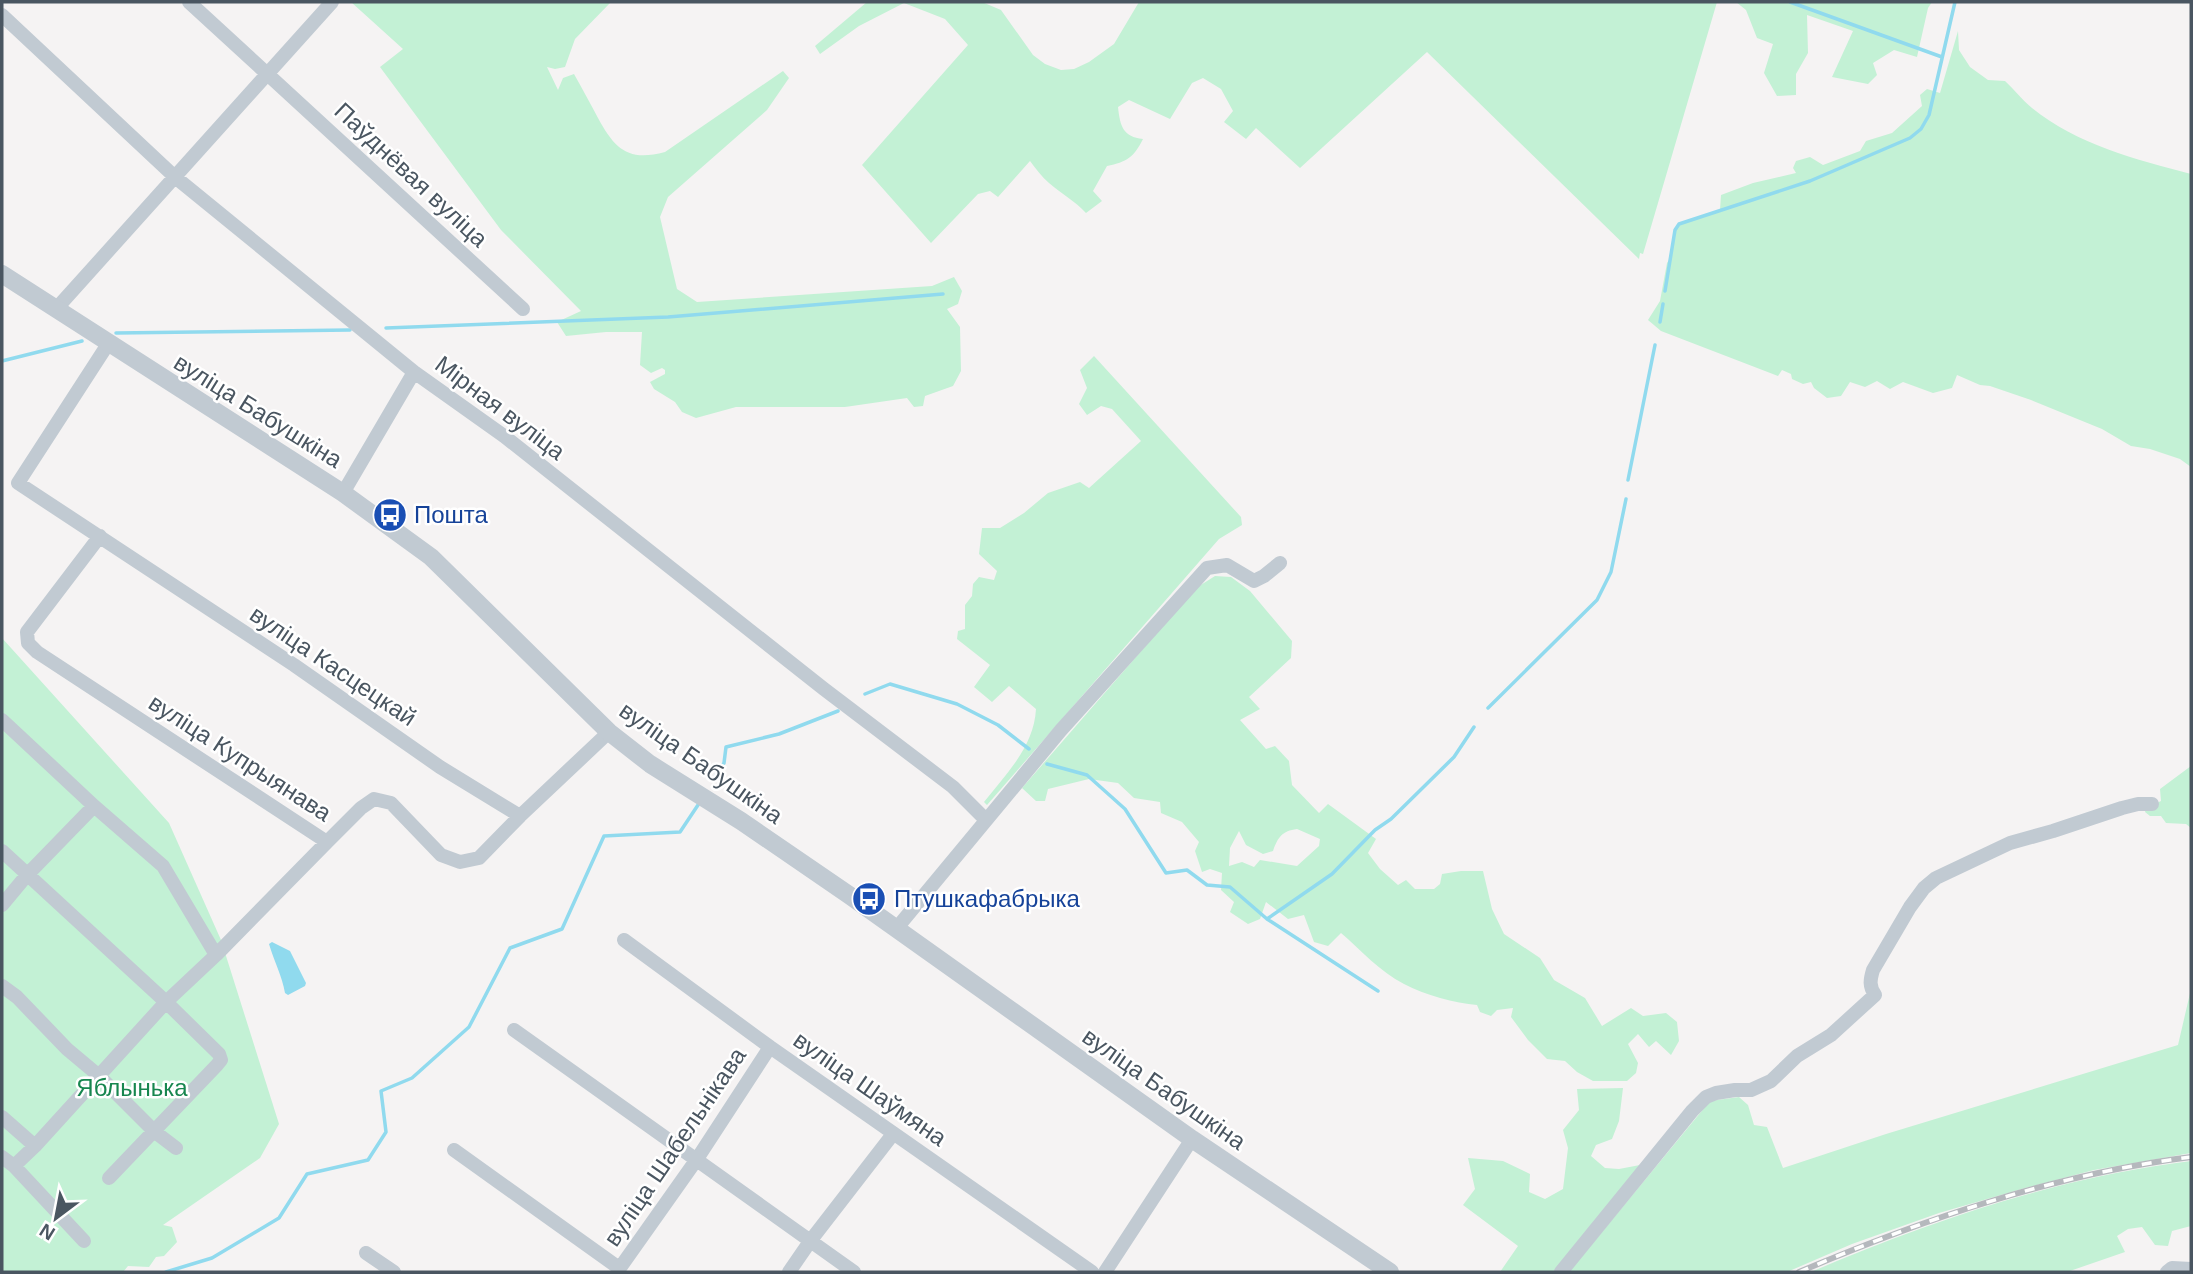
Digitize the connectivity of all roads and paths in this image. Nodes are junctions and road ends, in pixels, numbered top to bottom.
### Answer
1 (189, 2) edge
2 (332, 2) edge
3 (2, 15) edge
4 (268, 73) junction
5 (175, 177) junction
6 (2, 274) edge
7 (57, 309) junction
8 (523, 309) dead end
9 (108, 344) junction
10 (414, 372) junction
11 (343, 493) junction
12 (100, 536) junction
13 (1280, 564) dead end
14 (2, 720) edge
15 (609, 732) junction
16 (2152, 804) dead end
17 (94, 806) junction
18 (520, 816) junction
19 (985, 819) junction
20 (327, 842) junction
21 (2, 851) edge
22 (27, 875) junction
23 (2, 905) edge
24 (896, 929) junction
25 (624, 940) dead end
26 (216, 955) junction
27 (2, 986) edge
28 (166, 1002) junction
29 (514, 1030) dead end
30 (770, 1047) junction
31 (98, 1075) junction
32 (2, 1117) edge
33 (155, 1132) junction
34 (893, 1134) junction
35 (1192, 1139) junction
36 (35, 1146) junction
37 (176, 1148) dead end
38 (454, 1150) dead end
39 (2, 1157) edge
40 (697, 1159) junction
41 (14, 1166) junction
42 (109, 1178) dead end
43 (811, 1240) junction
44 (84, 1241) dead end
45 (366, 1253) dead end
46 (2191, 1269) edge
47 (618, 1270) edge
48 (394, 1272) edge
49 (789, 1272) edge
50 (855, 1272) edge
51 (1093, 1272) edge
52 (1105, 1272) edge
53 (1390, 1272) edge
54 (1560, 1272) edge
55 (2167, 1272) edge

1 - 4 street, Паўднёвая вуліца
2 - 4 street
3 - 5 street, Мірная вуліца
4 - 5 street
4 - 8 street, Паўднёвая вуліца
5 - 7 street
5 - 10 street, Мірная вуліца
6 - 7 street, вуліца Бабушкіна
7 - 9 street, вуліца Бабушкіна
9 - 11 street, вуліца Бабушкіна
9 - 12 street, вуліца Касцецкай
10 - 11 street
10 - 19 street, Мірная вуліца
11 - 15 street, вуліца Бабушкіна
12 - 18 street, вуліца Касцецкай
12 - 20 street, вуліца Купрыянава
13 - 19 street
14 - 17 street
15 - 18 street
15 - 24 street, вуліца Бабушкіна
16 - 54 street
17 - 22 street
17 - 26 street
18 - 20 street, вуліца Купрыянава
19 - 24 street
20 - 26 street
21 - 22 street
22 - 23 street
22 - 28 street
24 - 35 street, вуліца Бабушкіна
25 - 30 street, вуліца Шаўмяна
26 - 28 street
27 - 31 street
28 - 31 street
28 - 33 street
29 - 40 street
30 - 34 street, вуліца Шаўмяна
30 - 40 street, вуліца Шабельнікава
31 - 33 street
31 - 36 street
32 - 36 street
33 - 37 street
33 - 42 street
34 - 43 street
34 - 51 street, вуліца Шаўмяна
35 - 52 street
35 - 53 street, вуліца Бабушкіна
36 - 41 street
38 - 47 street
39 - 41 street
40 - 43 street
40 - 47 street, вуліца Шабельнікава
41 - 44 street
43 - 49 street
43 - 50 street
45 - 48 street
46 - 55 street

